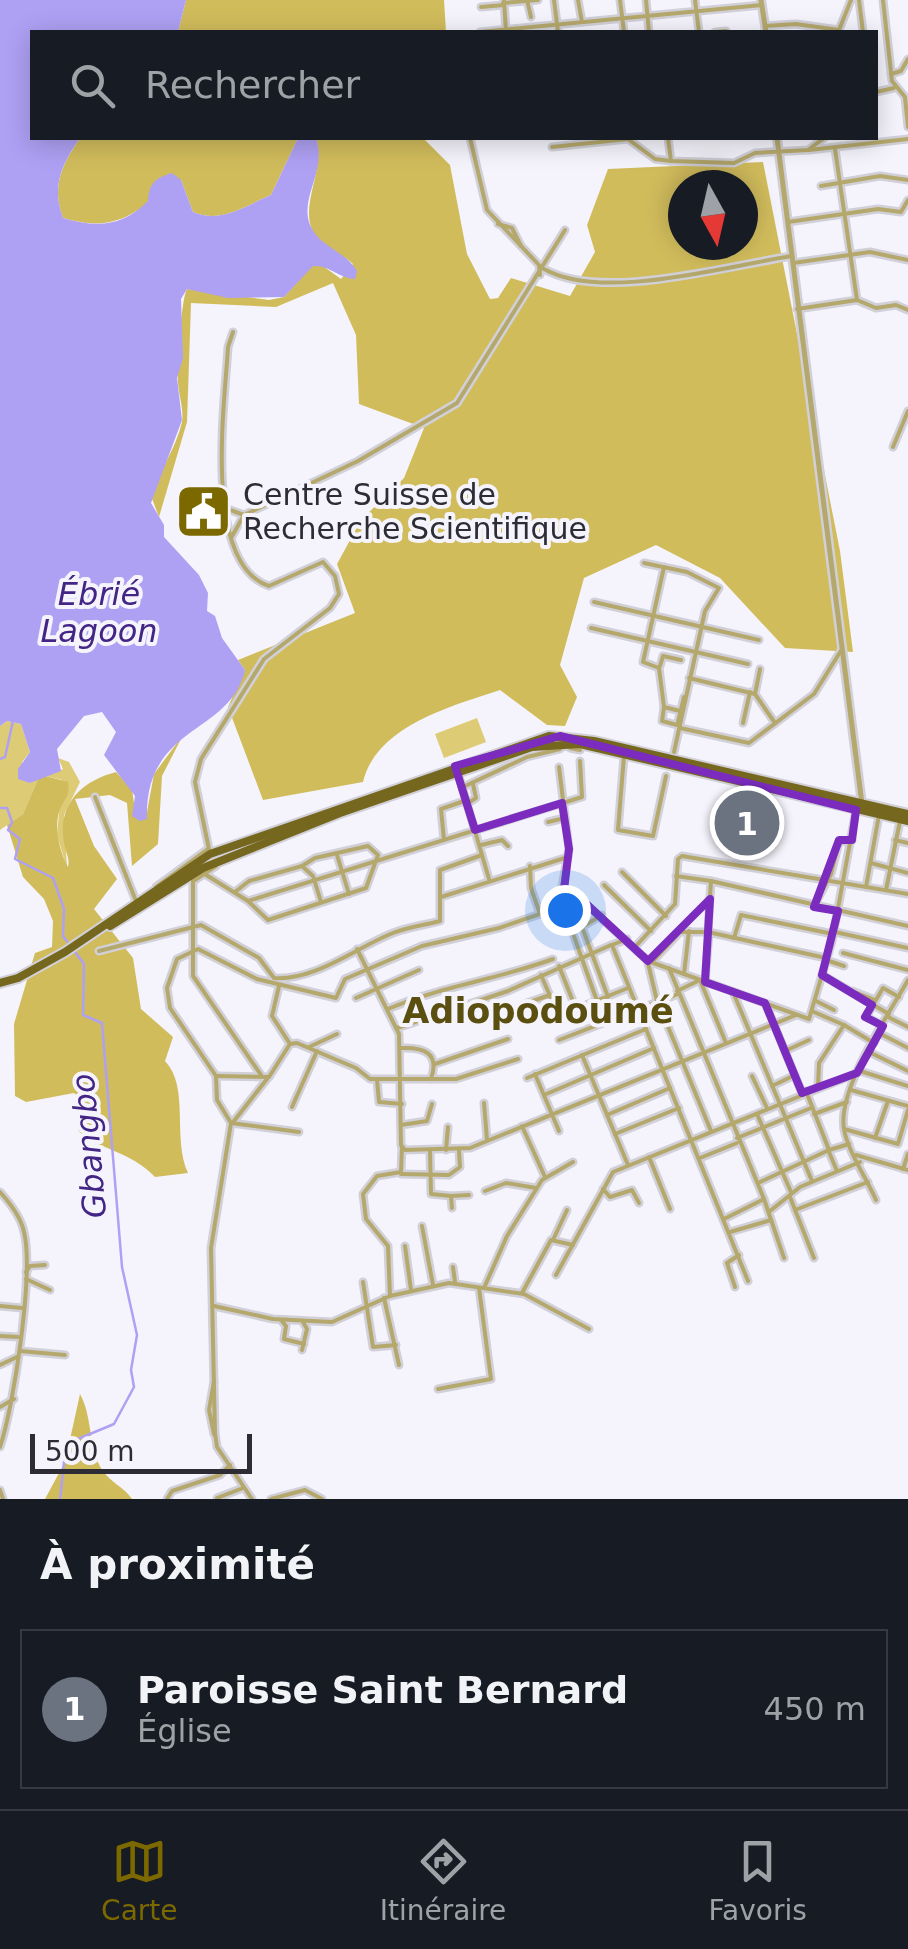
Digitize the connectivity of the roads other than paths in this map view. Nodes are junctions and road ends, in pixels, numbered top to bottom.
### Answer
1 (527, 0) edge
2 (538, 0) edge
3 (554, 0) edge
4 (578, 0) edge
5 (620, 0) edge
6 (646, 0) edge
7 (695, 0) edge
8 (851, 0) edge
9 (859, 0) edge
10 (883, 0) edge
11 (762, 2) edge
12 (504, 3) edge
13 (481, 7) dead end
14 (696, 9) junction
15 (648, 14) junction
16 (530, 18) dead end
17 (623, 18) junction
18 (582, 22) junction
19 (557, 25) junction
20 (766, 29) edge
21 (506, 30) edge
22 (530, 30) edge
23 (558, 30) edge
24 (624, 30) edge
25 (649, 30) edge
26 (699, 30) edge
27 (863, 30) edge
28 (908, 59) edge
29 (891, 74) junction
30 (894, 88) junction
31 (878, 92) edge
32 (908, 127) edge
33 (470, 140) edge
34 (610, 140) edge
35 (631, 140) edge
36 (641, 140) edge
37 (668, 140) edge
38 (777, 140) edge
39 (821, 140) edge
40 (908, 140) edge
41 (642, 145) junction
42 (552, 147) dead end
43 (835, 149) junction
44 (778, 150) junction
45 (808, 150) junction
46 (671, 161) junction
47 (908, 180) edge
48 (839, 181) junction
49 (822, 186) dead end
50 (908, 200) edge
51 (844, 214) junction
52 (788, 222) junction
53 (565, 230) dead end
54 (852, 254) junction
55 (792, 259) junction
56 (908, 260) edge
57 (543, 266) junction
58 (858, 300) junction
59 (798, 309) junction
60 (908, 310) edge
61 (233, 332) dead end
62 (908, 411) edge
63 (893, 448) dead end
64 (223, 506) junction
65 (244, 515) junction
66 (232, 538) junction
67 (644, 563) dead end
68 (664, 566) junction
69 (594, 602) dead end
70 (653, 616) junction
71 (702, 626) junction
72 (591, 628) dead end
73 (758, 640) dead end
74 (647, 642) junction
75 (842, 649) junction
76 (694, 652) junction
77 (681, 660) dead end
78 (748, 664) dead end
79 (659, 668) junction
80 (760, 669) dead end
81 (689, 678) junction
82 (752, 693) junction
83 (664, 706) junction
84 (680, 711) junction
85 (743, 723) dead end
86 (776, 724) junction
87 (678, 727) junction
88 (580, 750) dead end
89 (624, 756) junction
90 (580, 762) dead end
91 (559, 767) dead end
92 (456, 769) junction
93 (666, 776) dead end
94 (473, 784) junction
95 (463, 787) junction
96 (790, 792) junction
97 (95, 797) dead end
98 (467, 802) junction
99 (562, 803) junction
100 (859, 807) junction
101 (879, 814) junction
102 (565, 818) junction
103 (905, 818) edge
104 (548, 822) dead end
105 (475, 830) junction
106 (444, 840) junction
107 (852, 840) junction
108 (896, 840) junction
109 (908, 843) edge
110 (480, 846) junction
111 (508, 846) dead end
112 (209, 852) junction
113 (337, 855) junction
114 (482, 856) junction
115 (568, 857) junction
116 (378, 861) junction
117 (871, 863) junction
118 (302, 866) junction
119 (530, 866) junction
120 (202, 867) junction
121 (890, 868) junction
122 (342, 872) junction
123 (622, 872) dead end
124 (908, 873) edge
125 (676, 876) junction
126 (194, 877) junction
127 (489, 879) junction
128 (314, 880) junction
129 (710, 881) junction
130 (828, 882) junction
131 (844, 884) junction
132 (604, 885) dead end
133 (156, 887) junction
134 (866, 887) junction
135 (886, 890) junction
136 (234, 893) junction
137 (349, 894) junction
138 (908, 894) edge
139 (441, 897) junction
140 (136, 901) junction
141 (248, 901) junction
142 (320, 902) junction
143 (562, 906) junction
144 (814, 906) junction
145 (838, 911) junction
146 (540, 915) junction
147 (602, 915) junction
148 (666, 916) junction
149 (194, 926) junction
150 (908, 926) edge
151 (689, 930) junction
152 (651, 931) junction
153 (708, 932) junction
154 (834, 933) junction
155 (734, 938) junction
156 (626, 939) junction
157 (612, 945) junction
158 (635, 947) junction
159 (192, 948) junction
160 (357, 948) junction
161 (908, 948) edge
162 (70, 951) junction
163 (99, 951) dead end
164 (593, 952) junction
165 (842, 954) dead end
166 (554, 958) dead end
167 (580, 958) junction
168 (826, 959) junction
169 (650, 962) junction
170 (559, 966) junction
171 (844, 966) dead end
172 (668, 968) junction
173 (368, 970) junction
174 (419, 970) dead end
175 (908, 970) edge
176 (510, 974) junction
177 (684, 974) junction
178 (541, 975) junction
179 (822, 975) junction
180 (702, 981) junction
181 (908, 981) edge
182 (0, 984) edge
183 (279, 985) junction
184 (514, 987) junction
185 (628, 988) junction
186 (378, 989) junction
187 (733, 992) junction
188 (678, 993) junction
189 (550, 995) junction
190 (608, 997) junction
191 (356, 998) dead end
192 (898, 998) junction
193 (657, 1001) junction
194 (816, 1001) junction
195 (597, 1002) junction
196 (873, 1003) junction
197 (524, 1004) dead end
198 (765, 1004) junction
199 (908, 1004) edge
200 (637, 1008) junction
201 (388, 1009) junction
202 (834, 1010) dead end
203 (662, 1012) dead end
204 (814, 1012) junction
205 (796, 1015) junction
206 (889, 1015) junction
207 (560, 1019) dead end
208 (774, 1024) junction
209 (844, 1025) junction
210 (883, 1026) junction
211 (908, 1027) edge
212 (397, 1028) junction
213 (646, 1029) junction
214 (879, 1033) junction
215 (336, 1034) dead end
216 (750, 1034) junction
217 (508, 1038) dead end
218 (560, 1040) dead end
219 (809, 1040) dead end
220 (726, 1043) junction
221 (874, 1043) junction
222 (290, 1044) junction
223 (309, 1048) junction
224 (401, 1048) junction
225 (654, 1048) junction
226 (908, 1048) edge
227 (317, 1051) junction
228 (785, 1052) junction
229 (869, 1052) junction
230 (703, 1054) junction
231 (582, 1055) junction
232 (518, 1059) dead end
233 (683, 1062) junction
234 (435, 1064) junction
235 (662, 1069) junction
236 (908, 1070) edge
237 (858, 1072) junction
238 (535, 1074) junction
239 (261, 1075) junction
240 (591, 1075) junction
241 (796, 1075) junction
242 (216, 1076) junction
243 (269, 1076) junction
244 (752, 1076) dead end
245 (527, 1078) dead end
246 (402, 1079) junction
247 (432, 1079) junction
248 (378, 1080) junction
249 (771, 1086) junction
250 (818, 1086) junction
251 (908, 1086) edge
252 (670, 1088) junction
253 (851, 1090) junction
254 (804, 1092) junction
255 (544, 1095) junction
256 (598, 1095) junction
257 (888, 1101) junction
258 (847, 1102) junction
259 (484, 1103) dead end
260 (776, 1103) junction
261 (402, 1104) junction
262 (432, 1104) dead end
263 (292, 1107) dead end
264 (678, 1108) junction
265 (767, 1108) junction
266 (908, 1108) edge
267 (813, 1111) junction
268 (756, 1112) junction
269 (552, 1113) junction
270 (607, 1115) junction
271 (783, 1120) junction
272 (232, 1122) junction
273 (731, 1123) junction
274 (402, 1125) junction
275 (522, 1126) junction
276 (448, 1127) dead end
277 (763, 1128) junction
278 (844, 1129) junction
279 (559, 1131) dead end
280 (712, 1131) junction
281 (299, 1132) dead end
282 (615, 1134) junction
283 (875, 1138) junction
284 (488, 1140) junction
285 (691, 1140) junction
286 (738, 1140) junction
287 (849, 1144) junction
288 (402, 1148) junction
289 (430, 1150) junction
290 (446, 1150) junction
291 (829, 1150) junction
292 (459, 1151) junction
293 (908, 1154) edge
294 (649, 1156) junction
295 (856, 1156) junction
296 (700, 1158) junction
297 (805, 1160) junction
298 (573, 1162) dead end
299 (860, 1162) junction
300 (628, 1165) junction
301 (838, 1170) junction
302 (905, 1170) edge
303 (782, 1172) junction
304 (400, 1173) junction
305 (430, 1175) junction
306 (544, 1177) junction
307 (812, 1181) junction
308 (868, 1182) junction
309 (758, 1183) junction
310 (536, 1188) junction
311 (602, 1188) junction
312 (486, 1191) dead end
313 (0, 1192) edge
314 (790, 1194) junction
315 (469, 1195) dead end
316 (451, 1196) junction
317 (764, 1199) junction
318 (876, 1200) dead end
319 (639, 1203) dead end
320 (452, 1208) dead end
321 (670, 1209) dead end
322 (568, 1210) dead end
323 (795, 1210) junction
324 (769, 1212) junction
325 (724, 1219) junction
326 (772, 1220) junction
327 (422, 1226) dead end
328 (730, 1232) junction
329 (553, 1240) junction
330 (405, 1246) dead end
331 (573, 1246) junction
332 (739, 1255) junction
333 (784, 1258) dead end
334 (814, 1258) dead end
335 (27, 1259) junction
336 (34, 1265) junction
337 (45, 1265) dead end
338 (453, 1267) dead end
339 (26, 1272) junction
340 (556, 1274) dead end
341 (26, 1279) junction
342 (748, 1280) dead end
343 (363, 1282) dead end
344 (456, 1284) junction
345 (433, 1286) junction
346 (735, 1287) dead end
347 (481, 1288) junction
348 (50, 1290) dead end
349 (411, 1290) junction
350 (522, 1293) junction
351 (387, 1297) junction
352 (367, 1305) junction
353 (0, 1306) edge
354 (22, 1308) junction
355 (214, 1308) junction
356 (281, 1320) junction
357 (303, 1322) junction
358 (588, 1329) dead end
359 (0, 1336) edge
360 (18, 1337) junction
361 (396, 1344) junction
362 (18, 1354) junction
363 (65, 1355) dead end
364 (11, 1363) junction
365 (0, 1364) edge
366 (399, 1365) dead end
367 (17, 1370) junction
368 (438, 1389) dead end
369 (14, 1399) junction
370 (0, 1407) edge
371 (0, 1447) edge
372 (230, 1465) junction
373 (243, 1488) junction
374 (0, 1490) edge
375 (217, 1498) edge
376 (2, 1499) edge
377 (167, 1499) edge
378 (252, 1499) edge
379 (270, 1499) edge
380 (322, 1499) edge

1 - 2 street
1 - 12 street
1 - 16 street
3 - 19 street
4 - 18 street
5 - 17 street
6 - 15 street
7 - 14 street
8 - 20 street
9 - 27 street
10 - 29 street
11 - 14 street
11 - 20 street
12 - 13 street
12 - 21 street
14 - 15 street
14 - 26 street
15 - 17 street
15 - 25 street
17 - 18 street
17 - 24 street
18 - 19 street
19 - 22 street
19 - 23 street
28 - 29 street
29 - 30 street
30 - 31 street
30 - 32 street
33 - 57 street
34 - 42 street
35 - 41 street
36 - 41 street
37 - 46 street
38 - 44 street
39 - 45 street
40 - 43 street
41 - 46 street
43 - 45 street
43 - 48 street
44 - 45 street
44 - 46 street
44 - 52 street
47 - 48 street
48 - 49 street
48 - 51 street
50 - 51 street
51 - 52 street
51 - 54 street
52 - 55 street
53 - 57 street
54 - 55 street
54 - 56 street
54 - 58 street
55 - 57 street
55 - 59 street
57 - 65 street
58 - 59 street
58 - 60 street
59 - 75 street
61 - 64 street
62 - 63 street
64 - 65 street
64 - 66 street
65 - 66 street
66 - 112 street
67 - 68 street
68 - 70 street
68 - 71 street
69 - 70 street
70 - 71 street
70 - 74 street
71 - 73 street
71 - 76 street
72 - 74 street
74 - 76 street
74 - 79 street
75 - 86 street
75 - 100 street
76 - 78 street
76 - 81 street
77 - 79 street
79 - 83 street
80 - 82 street
81 - 82 street
81 - 84 street
81 - 87 street
82 - 85 street
82 - 86 street
83 - 84 street
83 - 87 street
84 - 87 street
86 - 87 street
88 - 94 street
89 - 92 main road
89 - 93 street
89 - 96 main road
90 - 99 street
91 - 99 street
92 - 95 street
92 - 96 main road
92 - 112 main road
92 - 120 main road
94 - 95 street
94 - 98 street
95 - 98 street
96 - 100 main road
97 - 140 street
98 - 105 street
98 - 106 street
99 - 102 street
99 - 105 street
100 - 101 main road
100 - 103 main road
100 - 107 street
101 - 103 main road
101 - 117 street
102 - 104 street
102 - 115 street
103 - 108 street
105 - 106 street
105 - 110 street
106 - 116 street
107 - 130 street
107 - 131 street
108 - 109 street
108 - 121 street
110 - 111 street
110 - 114 street
112 - 120 main road
112 - 133 street
113 - 116 street
113 - 118 street
113 - 122 street
114 - 127 street
114 - 139 street
115 - 119 street
115 - 143 street
116 - 122 street
116 - 137 street
117 - 121 street
117 - 134 street
118 - 128 street
118 - 136 street
119 - 127 street
119 - 146 street
120 - 126 main road
120 - 133 main road
120 - 136 street
121 - 124 street
121 - 135 street
122 - 128 street
122 - 137 street
123 - 148 street
125 - 129 street
125 - 130 street
125 - 148 street
126 - 149 street
126 - 162 main road
127 - 139 street
128 - 141 street
128 - 142 street
129 - 144 street
129 - 153 street
130 - 131 street
130 - 144 street
131 - 134 street
131 - 145 street
132 - 152 street
133 - 140 main road
134 - 135 street
135 - 138 street
136 - 141 street
137 - 142 street
139 - 160 street
140 - 162 main road
141 - 142 street
143 - 146 street
143 - 147 street
143 - 167 street
144 - 145 street
145 - 150 street
145 - 154 street
146 - 173 street
147 - 156 street
147 - 164 street
148 - 152 street
149 - 159 street
149 - 160 street
149 - 163 street
151 - 153 street
151 - 169 street
151 - 177 street
152 - 158 street
153 - 155 street
153 - 180 street
154 - 155 street
154 - 161 street
154 - 168 street
155 - 168 street
156 - 157 street
156 - 158 street
157 - 164 street
157 - 185 street
158 - 169 street
159 - 183 street
159 - 239 street
159 - 242 street
160 - 173 street
162 - 182 main road
164 - 167 street
164 - 190 street
165 - 175 street
166 - 176 street
167 - 170 street
167 - 195 street
168 - 171 street
168 - 179 street
169 - 172 street
169 - 193 street
170 - 178 street
170 - 195 street
172 - 177 street
172 - 188 street
173 - 183 street
173 - 186 street
174 - 186 street
176 - 184 street
176 - 201 street
177 - 180 street
178 - 184 street
178 - 189 street
179 - 194 street
179 - 196 street
180 - 187 street
180 - 188 street
180 - 220 street
181 - 192 street
183 - 222 street
184 - 212 street
185 - 190 street
185 - 200 street
186 - 191 street
186 - 201 street
187 - 198 street
187 - 216 street
188 - 193 street
188 - 230 street
189 - 197 street
189 - 207 street
190 - 195 street
192 - 196 street
192 - 199 street
192 - 206 street
193 - 200 street
194 - 202 street
194 - 204 street
196 - 206 street
196 - 210 street
198 - 205 street
198 - 208 street
200 - 213 street
200 - 218 street
201 - 212 street
203 - 233 street
204 - 205 street
204 - 209 street
205 - 208 street
206 - 210 street
206 - 211 street
208 - 216 street
208 - 228 street
209 - 221 street
209 - 250 street
210 - 214 street
212 - 224 street
213 - 225 street
213 - 231 street
214 - 221 street
214 - 226 street
215 - 223 street
216 - 220 street
216 - 249 street
217 - 234 street
219 - 228 street
220 - 230 street
221 - 229 street
222 - 223 street
222 - 243 street
223 - 227 street
224 - 234 street
224 - 246 street
225 - 235 street
225 - 240 street
227 - 248 street
227 - 263 street
228 - 241 street
229 - 236 street
229 - 237 street
230 - 233 street
230 - 273 street
231 - 238 street
231 - 240 street
232 - 247 street
233 - 235 street
233 - 280 street
234 - 247 street
235 - 252 street
235 - 256 street
237 - 250 street
237 - 251 street
237 - 253 street
238 - 245 street
238 - 255 street
239 - 242 street
239 - 243 street
240 - 255 street
240 - 256 street
241 - 249 street
241 - 254 street
242 - 272 street
243 - 272 street
244 - 265 street
246 - 247 street
246 - 248 street
246 - 261 street
248 - 261 street
249 - 260 street
250 - 254 street
252 - 264 street
252 - 270 street
253 - 257 street
253 - 258 street
254 - 260 street
254 - 267 street
255 - 269 street
256 - 269 street
256 - 270 street
257 - 266 street
257 - 283 street
258 - 267 street
258 - 278 street
259 - 284 street
260 - 265 street
260 - 271 street
261 - 274 street
262 - 274 street
264 - 282 street
264 - 285 street
265 - 268 street
266 - 283 street
267 - 271 street
267 - 291 street
268 - 273 street
268 - 277 street
269 - 275 street
269 - 279 street
270 - 282 street
271 - 277 street
271 - 297 street
272 - 281 street
272 - 355 street
273 - 280 street
273 - 286 street
274 - 288 street
275 - 284 street
275 - 306 street
276 - 290 street
277 - 286 street
277 - 303 street
278 - 283 street
278 - 287 street
280 - 285 street
282 - 300 street
284 - 292 street
285 - 294 street
285 - 296 street
286 - 296 street
286 - 309 street
287 - 291 street
287 - 295 street
288 - 289 street
288 - 304 street
289 - 290 street
289 - 305 street
290 - 292 street
291 - 297 street
291 - 301 street
292 - 305 street
293 - 302 street
294 - 300 street
294 - 321 street
295 - 299 street
295 - 302 street
296 - 325 street
297 - 303 street
297 - 307 street
298 - 306 street
299 - 301 street
299 - 308 street
300 - 311 street
301 - 307 street
303 - 309 street
303 - 314 street
304 - 305 street
304 - 351 street
305 - 316 street
306 - 310 street
307 - 314 street
308 - 318 street
308 - 323 street
309 - 317 street
310 - 312 street
310 - 347 street
311 - 319 street
311 - 331 street
313 - 335 street
314 - 323 street
314 - 324 street
315 - 316 street
316 - 320 street
317 - 324 street
317 - 325 street
322 - 329 street
323 - 334 street
324 - 326 street
325 - 328 street
326 - 328 street
326 - 333 street
327 - 345 street
328 - 332 street
329 - 331 street
329 - 350 street
330 - 349 street
331 - 340 street
332 - 342 street
332 - 346 street
335 - 336 street
335 - 339 street
336 - 337 street
336 - 339 street
338 - 344 street
339 - 341 street
341 - 348 street
341 - 354 street
343 - 352 street
344 - 345 street
344 - 347 street
345 - 349 street
347 - 350 street
347 - 368 street
349 - 351 street
350 - 358 street
351 - 352 street
351 - 361 street
352 - 357 street
352 - 361 street
353 - 354 street
354 - 360 street
355 - 356 street
355 - 372 street
356 - 357 street
356 - 357 street
359 - 360 street
360 - 362 street
361 - 366 street
362 - 363 street
362 - 364 street
362 - 367 street
364 - 365 street
364 - 367 street
367 - 369 street
369 - 370 street
369 - 371 street
372 - 373 street
372 - 377 street
373 - 375 street
373 - 378 street
374 - 376 street
379 - 380 street

